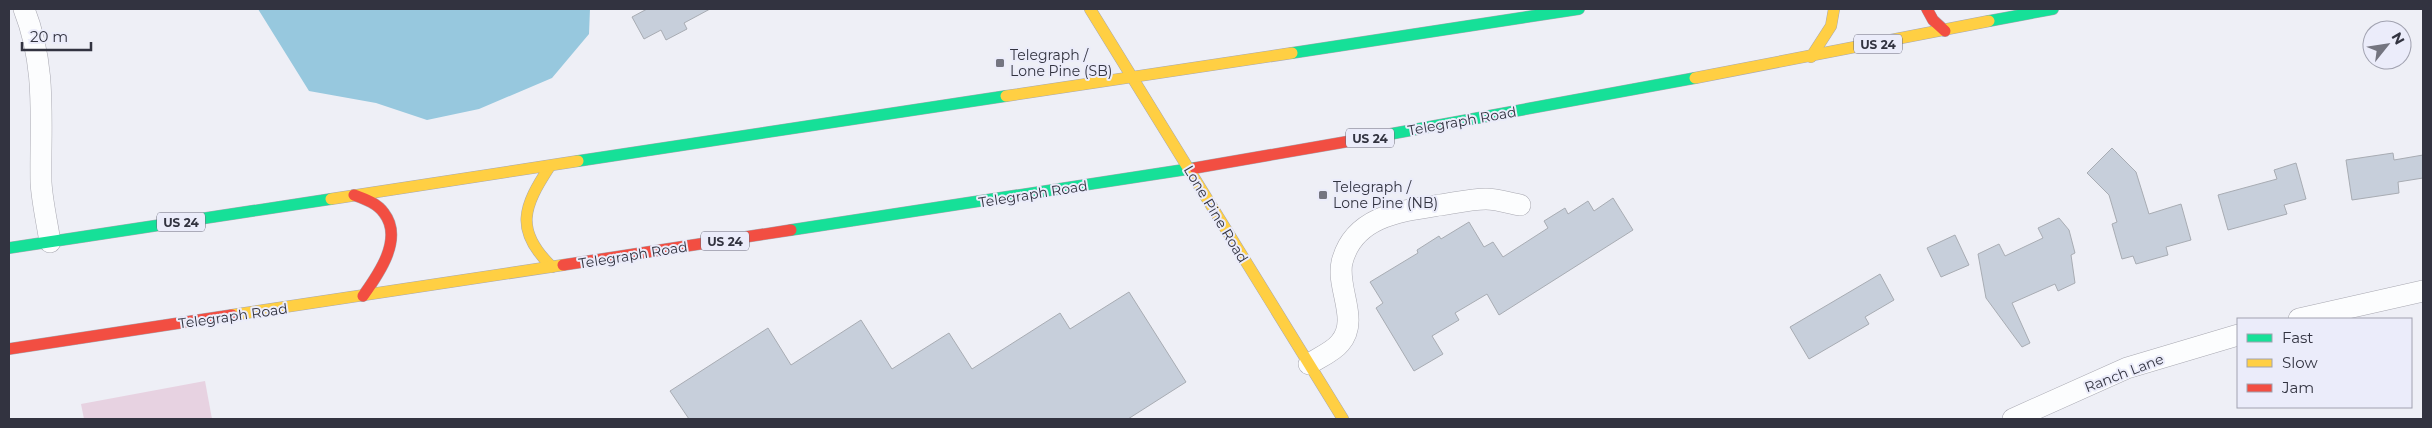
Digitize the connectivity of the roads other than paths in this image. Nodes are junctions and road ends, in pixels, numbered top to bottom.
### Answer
1 (24, 9) edge
2 (1090, 9) edge
3 (1579, 9) edge
4 (1834, 9) edge
5 (1927, 9) edge
6 (2053, 9) edge
7 (1945, 31) junction
8 (1811, 57) junction
9 (1132, 77) junction
10 (550, 166) junction
11 (1189, 169) junction
12 (354, 195) junction
13 (1520, 205) dead end
14 (50, 242) junction
15 (9, 248) edge
16 (552, 267) junction
17 (2423, 292) edge
18 (363, 296) junction
19 (2304, 318) edge
20 (2237, 335) edge
21 (9, 349) edge
22 (1309, 364) junction
23 (1343, 419) edge
24 (2013, 419) edge

1 - 14 street
2 - 9 main road, Lone Pine Road
3 - 9 main road, US 24
4 - 8 main road
5 - 7 main road
6 - 7 main road, Telegraph Road / US 24
7 - 8 main road, Telegraph Road / US 24
8 - 11 main road, Telegraph Road / US 24
9 - 10 main road, US 24
9 - 11 main road, Lone Pine Road
10 - 12 main road, US 24
10 - 16 main road
11 - 16 main road, Telegraph Road / US 24
11 - 22 main road, Lone Pine Road
12 - 14 main road, US 24
12 - 18 main road
13 - 22 street
14 - 15 main road, US 24
16 - 18 main road, Telegraph Road / US 24
17 - 19 street
18 - 21 main road, Telegraph Road / US 24
20 - 24 street, Ranch Lane
22 - 23 main road, Lone Pine Road

